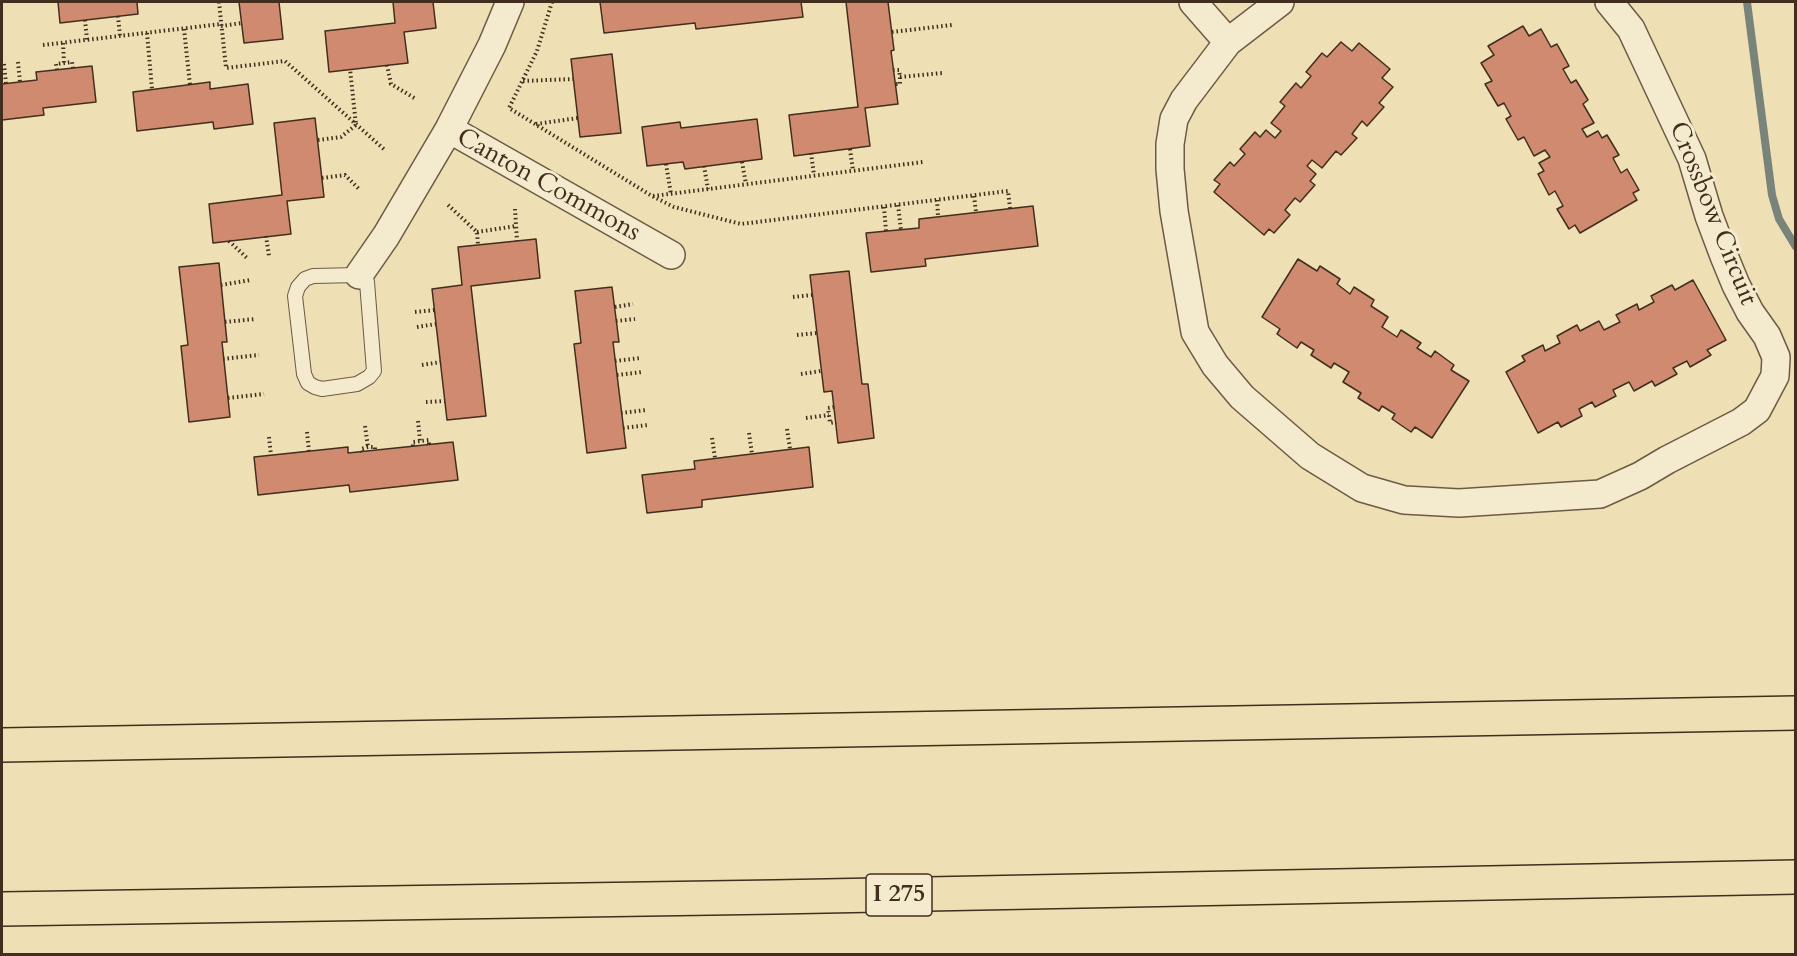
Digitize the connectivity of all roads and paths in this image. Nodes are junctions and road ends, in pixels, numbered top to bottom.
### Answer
1 (219, 2) edge
2 (510, 2) edge
3 (552, 2) edge
4 (1194, 2) edge
5 (1280, 2) edge
6 (1609, 2) edge
7 (118, 16) dead end
8 (85, 20) dead end
9 (242, 23) dead end
10 (221, 25) junction
11 (952, 25) dead end
12 (184, 29) junction
13 (892, 32) dead end
14 (147, 33) junction
15 (120, 36) junction
16 (87, 40) junction
17 (1228, 42) junction
18 (63, 43) junction
19 (43, 45) dead end
20 (18, 62) dead end
21 (64, 63) junction
22 (4, 64) dead end
23 (387, 65) dead end
24 (73, 68) dead end
25 (350, 69) dead end
26 (57, 70) dead end
27 (893, 70) dead end
28 (942, 74) dead end
29 (900, 77) junction
30 (573, 79) dead end
31 (522, 81) junction
32 (20, 82) dead end
33 (6, 83) dead end
34 (895, 84) dead end
35 (190, 85) dead end
36 (152, 89) dead end
37 (416, 99) dead end
38 (578, 118) dead end
39 (535, 124) junction
40 (356, 125) junction
41 (448, 129) junction
42 (318, 140) dead end
43 (850, 149) dead end
44 (385, 150) dead end
45 (811, 153) dead end
46 (742, 162) dead end
47 (923, 162) dead end
48 (666, 164) dead end
49 (704, 166) dead end
50 (853, 171) junction
51 (814, 176) junction
52 (322, 178) dead end
53 (746, 184) junction
54 (708, 189) junction
55 (360, 190) dead end
56 (671, 194) junction
57 (652, 196) junction
58 (974, 196) junction
59 (937, 200) junction
60 (448, 205) dead end
61 (898, 205) junction
62 (884, 207) junction
63 (1010, 208) dead end
64 (515, 210) dead end
65 (976, 212) dead end
66 (938, 216) dead end
67 (516, 226) junction
68 (901, 230) dead end
69 (886, 231) dead end
70 (477, 232) junction
71 (266, 236) dead end
72 (229, 241) dead end
73 (517, 241) dead end
74 (478, 245) dead end
75 (671, 255) dead end
76 (269, 256) dead end
77 (247, 258) dead end
78 (359, 275) junction
79 (250, 280) dead end
80 (221, 285) dead end
81 (812, 295) dead end
82 (793, 297) dead end
83 (633, 304) dead end
84 (615, 307) dead end
85 (435, 310) dead end
86 (415, 312) dead end
87 (255, 319) dead end
88 (635, 319) dead end
89 (616, 321) dead end
90 (225, 322) dead end
91 (436, 324) dead end
92 (417, 327) dead end
93 (817, 333) dead end
94 (797, 335) dead end
95 (259, 355) dead end
96 (640, 358) dead end
97 (223, 360) dead end
98 (615, 361) dead end
99 (441, 362) dead end
100 (422, 365) dead end
101 (821, 371) dead end
102 (642, 372) dead end
103 (801, 374) dead end
104 (617, 375) dead end
105 (264, 394) dead end
106 (228, 398) dead end
107 (445, 401) dead end
108 (426, 402) dead end
109 (834, 407) dead end
110 (646, 411) dead end
111 (621, 413) dead end
112 (829, 416) junction
113 (806, 418) dead end
114 (418, 420) dead end
115 (836, 422) dead end
116 (648, 425) dead end
117 (365, 426) dead end
118 (623, 428) dead end
119 (788, 429) dead end
120 (306, 432) dead end
121 (749, 434) dead end
122 (269, 437) dead end
123 (712, 438) dead end
124 (420, 441) junction
125 (429, 444) dead end
126 (413, 446) dead end
127 (369, 447) junction
128 (790, 449) dead end
129 (375, 450) dead end
130 (309, 451) dead end
131 (362, 452) dead end
132 (752, 453) dead end
133 (272, 455) dead end
134 (714, 458) dead end
135 (1796, 713) edge
136 (2, 745) edge
137 (1796, 877) edge
138 (2, 909) edge

1 - 10 path
2 - 41 street
3 - 31 path
4 - 17 street
5 - 17 street, Crossbow Circuit
6 - 17 street, Crossbow Circuit
7 - 15 path
8 - 16 path
9 - 10 path
10 - 12 path
10 - 40 path
11 - 13 path
12 - 14 path
12 - 35 path
14 - 15 path
14 - 36 path
15 - 16 path
16 - 18 path
18 - 19 path
18 - 21 path
20 - 32 path
21 - 24 path
21 - 26 path
22 - 33 path
23 - 37 path
25 - 40 path
27 - 29 path
28 - 29 path
29 - 34 path
30 - 31 path
31 - 39 path
38 - 39 path
39 - 57 path
40 - 42 path
40 - 44 path
41 - 75 street, Canton Commons
41 - 78 street, Canton Commons
43 - 50 path
45 - 51 path
46 - 53 path
47 - 50 path
48 - 56 path
49 - 54 path
50 - 51 path
51 - 53 path
52 - 55 path
53 - 54 path
54 - 56 path
56 - 57 path
57 - 62 path
58 - 59 path
58 - 63 path
58 - 65 path
59 - 61 path
59 - 66 path
60 - 70 path
61 - 62 path
61 - 68 path
62 - 69 path
64 - 67 path
67 - 70 path
67 - 73 path
70 - 74 path
71 - 76 path
72 - 77 path
78 - 78 lane
79 - 80 path
81 - 82 path
83 - 84 path
85 - 86 path
87 - 90 path
88 - 89 path
91 - 92 path
93 - 94 path
95 - 97 path
96 - 98 path
99 - 100 path
101 - 103 path
102 - 104 path
105 - 106 path
107 - 108 path
109 - 112 path
110 - 111 path
112 - 113 path
112 - 115 path
114 - 124 path
116 - 118 path
117 - 127 path
119 - 128 path
120 - 130 path
121 - 132 path
122 - 133 path
123 - 134 path
124 - 125 path
124 - 126 path
127 - 129 path
127 - 131 path
135 - 136 highway
137 - 138 highway, I 275

